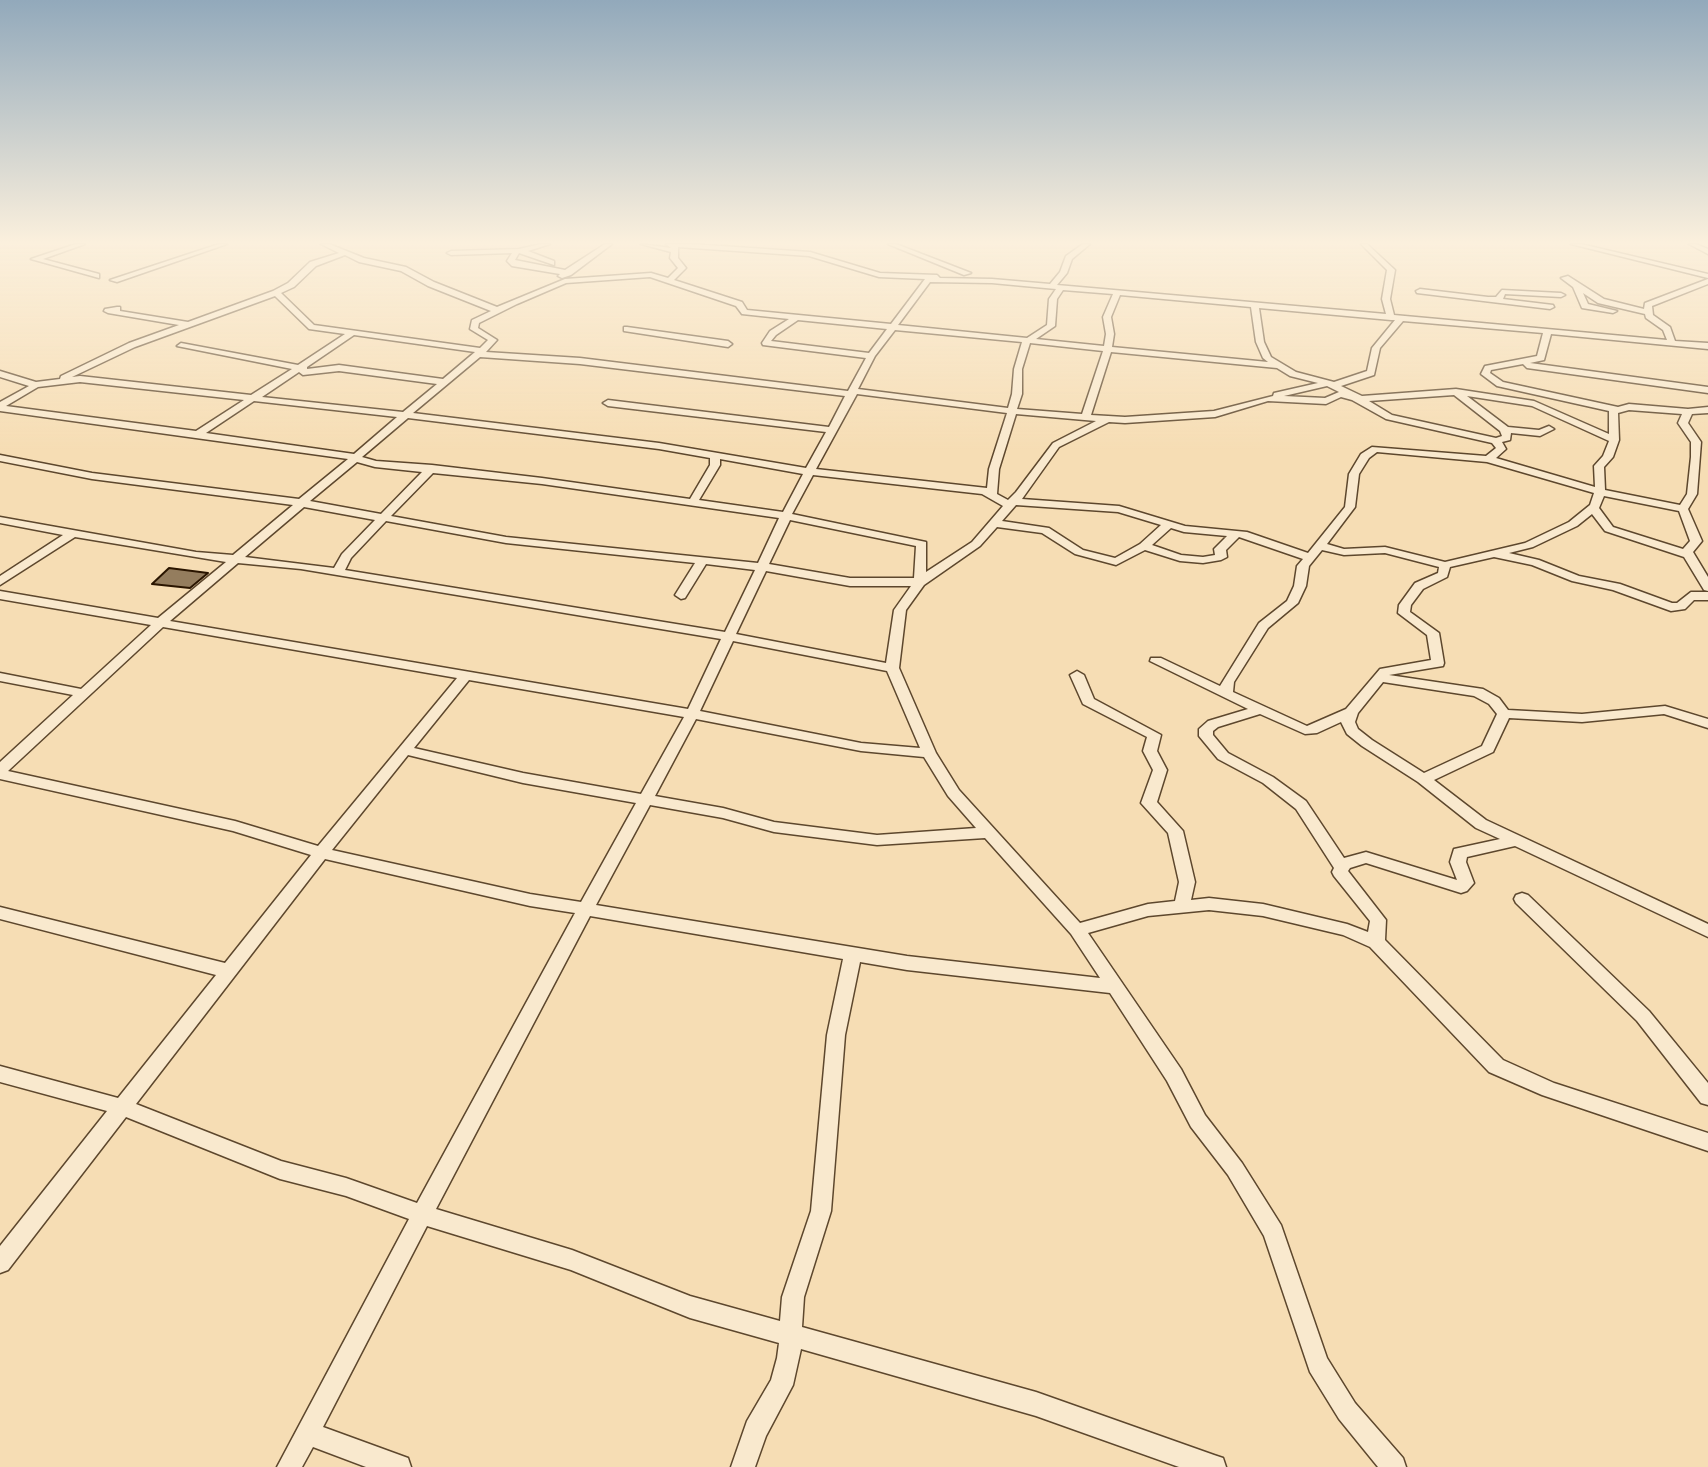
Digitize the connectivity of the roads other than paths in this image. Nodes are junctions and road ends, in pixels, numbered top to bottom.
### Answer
1 (117, 312) edge
2 (220, 312) edge
3 (297, 312) edge
4 (472, 312) edge
5 (492, 312) edge
6 (753, 312) edge
7 (903, 312) edge
8 (1052, 312) edge
9 (1109, 312) edge
10 (1256, 312) edge
11 (1325, 312) edge
12 (1393, 312) edge
13 (1481, 312) edge
14 (1635, 312) edge
15 (1642, 312) edge
16 (1648, 314) junction
17 (1396, 318) junction
18 (1483, 318) junction
19 (794, 319) junction
20 (477, 320) junction
21 (187, 324) junction
22 (891, 328) junction
23 (627, 329) dead end
24 (1547, 332) junction
25 (351, 334) junction
26 (1026, 342) junction
27 (1672, 343) junction
28 (728, 344) dead end
29 (181, 346) dead end
30 (1708, 346) edge
31 (1107, 350) junction
32 (481, 352) junction
33 (871, 356) junction
34 (1519, 364) junction
35 (1279, 366) junction
36 (303, 368) junction
37 (0, 374) edge
38 (291, 375) junction
39 (62, 379) junction
40 (443, 382) junction
41 (36, 385) junction
42 (1333, 385) junction
43 (1708, 390) edge
44 (853, 392) junction
45 (1457, 392) junction
46 (257, 398) junction
47 (1266, 399) junction
48 (1362, 399) junction
49 (608, 403) dead end
50 (0, 407) edge
51 (1010, 410) junction
52 (1619, 410) junction
53 (1708, 410) edge
54 (1688, 412) junction
55 (1086, 416) junction
56 (407, 417) junction
57 (1107, 419) junction
58 (1549, 429) dead end
59 (833, 430) junction
60 (1505, 430) junction
61 (195, 436) junction
62 (1614, 440) junction
63 (1496, 441) junction
64 (715, 457) junction
65 (0, 458) edge
66 (357, 458) junction
67 (1488, 459) junction
68 (432, 468) junction
69 (812, 472) junction
70 (1600, 491) junction
71 (992, 493) junction
72 (693, 502) junction
73 (302, 503) junction
74 (1010, 503) junction
75 (1593, 508) junction
76 (1683, 509) junction
77 (786, 516) junction
78 (384, 518) junction
79 (0, 520) edge
80 (993, 523) junction
81 (1169, 524) junction
82 (75, 532) junction
83 (1237, 533) junction
84 (1318, 545) junction
85 (1144, 546) junction
86 (1493, 553) junction
87 (1689, 555) junction
88 (1309, 557) junction
89 (234, 559) junction
90 (703, 560) junction
91 (1445, 565) junction
92 (764, 567) junction
93 (337, 573) junction
94 (0, 581) edge
95 (920, 582) junction
96 (1708, 587) edge
97 (0, 595) edge
98 (681, 595) dead end
99 (1708, 596) edge
100 (161, 622) junction
101 (727, 636) junction
102 (1156, 661) dead end
103 (892, 668) junction
104 (1077, 675) dead end
105 (465, 676) junction
106 (0, 677) edge
107 (1380, 678) junction
108 (82, 693) junction
109 (1226, 694) junction
110 (1259, 710) junction
111 (1351, 712) junction
112 (692, 714) junction
113 (1504, 714) junction
114 (1708, 724) edge
115 (406, 750) junction
116 (929, 753) junction
117 (0, 772) edge
118 (1423, 779) junction
119 (645, 800) junction
120 (986, 833) junction
121 (1512, 842) junction
122 (321, 853) junction
123 (1341, 867) junction
124 (1522, 899) dead end
125 (1182, 905) junction
126 (588, 910) junction
127 (0, 913) edge
128 (1077, 930) junction
129 (1708, 931) edge
130 (1376, 942) junction
131 (853, 954) junction
132 (228, 971) junction
133 (1115, 987) junction
134 (0, 1074) edge
135 (1708, 1097) edge
136 (121, 1107) junction
137 (1708, 1142) edge
138 (424, 1215) junction
139 (0, 1263) edge
140 (789, 1336) junction
141 (307, 1433) junction
142 (289, 1467) edge
143 (399, 1467) edge
144 (743, 1467) edge
145 (1214, 1467) edge
146 (1394, 1467) edge

1 - 21 street
2 - 21 street
3 - 25 street
4 - 20 street
5 - 20 street
6 - 19 street
7 - 22 street
8 - 26 street
9 - 31 street
10 - 35 street
11 - 17 street
12 - 17 street
13 - 18 street
14 - 16 street
15 - 16 street
16 - 27 street
17 - 18 street
17 - 42 street
18 - 24 street
19 - 22 street
19 - 33 street
20 - 32 street
21 - 39 street
22 - 26 street
22 - 33 street
23 - 28 street
24 - 27 street
24 - 34 street
25 - 32 street
25 - 36 street
26 - 31 street
26 - 51 street
27 - 30 street
29 - 36 street
31 - 35 street
31 - 55 street
32 - 40 street
32 - 44 street
33 - 44 street
34 - 43 street
34 - 52 street
35 - 42 street
36 - 38 street
37 - 41 street
38 - 40 street
38 - 46 street
39 - 41 street
39 - 46 street
40 - 56 street
41 - 50 street
42 - 47 street
42 - 48 street
44 - 51 street
44 - 59 street
45 - 48 street
45 - 60 street
45 - 62 street
46 - 56 street
46 - 61 street
47 - 48 street
47 - 57 street
48 - 63 street
49 - 59 street
50 - 61 street
51 - 55 street
51 - 71 street
52 - 54 street
52 - 62 street
53 - 54 street
54 - 76 street
55 - 57 street
56 - 64 street
56 - 66 street
57 - 74 street
58 - 60 street
59 - 69 street
60 - 63 street
61 - 66 street
62 - 70 street
63 - 67 street
64 - 69 street
64 - 72 street
65 - 73 street
66 - 68 street
66 - 73 street
67 - 70 street
67 - 84 street
68 - 72 street
68 - 78 street
69 - 71 street
69 - 77 street
70 - 75 street
70 - 76 street
71 - 74 street
72 - 77 street
73 - 78 street
73 - 89 street
74 - 80 street
74 - 81 street
75 - 86 street
75 - 87 street
76 - 87 street
77 - 92 street
77 - 95 street
78 - 90 street
78 - 93 street
79 - 82 street
80 - 85 street
80 - 95 street
81 - 83 street
81 - 85 street
82 - 89 street
82 - 94 street
83 - 85 street
83 - 88 street
84 - 88 street
84 - 91 street
86 - 91 street
86 - 99 street
87 - 96 street
88 - 109 street
89 - 93 street
89 - 100 street
90 - 92 street
90 - 98 street
91 - 107 street
92 - 95 street
92 - 101 street
93 - 101 street
95 - 103 street
97 - 100 street
100 - 105 street
100 - 108 street
101 - 103 street
101 - 112 street
102 - 109 street
103 - 116 street
104 - 125 street
105 - 112 street
105 - 115 street
106 - 108 street
107 - 111 street
107 - 113 street
108 - 117 street
109 - 110 street
110 - 111 street
110 - 123 street
111 - 118 street
112 - 116 street
112 - 119 street
113 - 114 street
113 - 118 street
115 - 119 street
115 - 122 street
116 - 120 street
117 - 122 street
118 - 121 street
119 - 120 street
119 - 126 street
120 - 128 street
121 - 123 street
121 - 129 street
122 - 126 street
122 - 132 street
123 - 130 street
124 - 135 street
125 - 128 street
125 - 130 street
126 - 131 street
126 - 138 street
127 - 132 street
128 - 133 street
130 - 137 street
131 - 133 street
131 - 140 street
132 - 136 street
133 - 146 street
134 - 136 street
136 - 138 street
136 - 139 street
138 - 140 street
138 - 141 street
140 - 144 street
140 - 145 street
141 - 142 street
141 - 143 street

